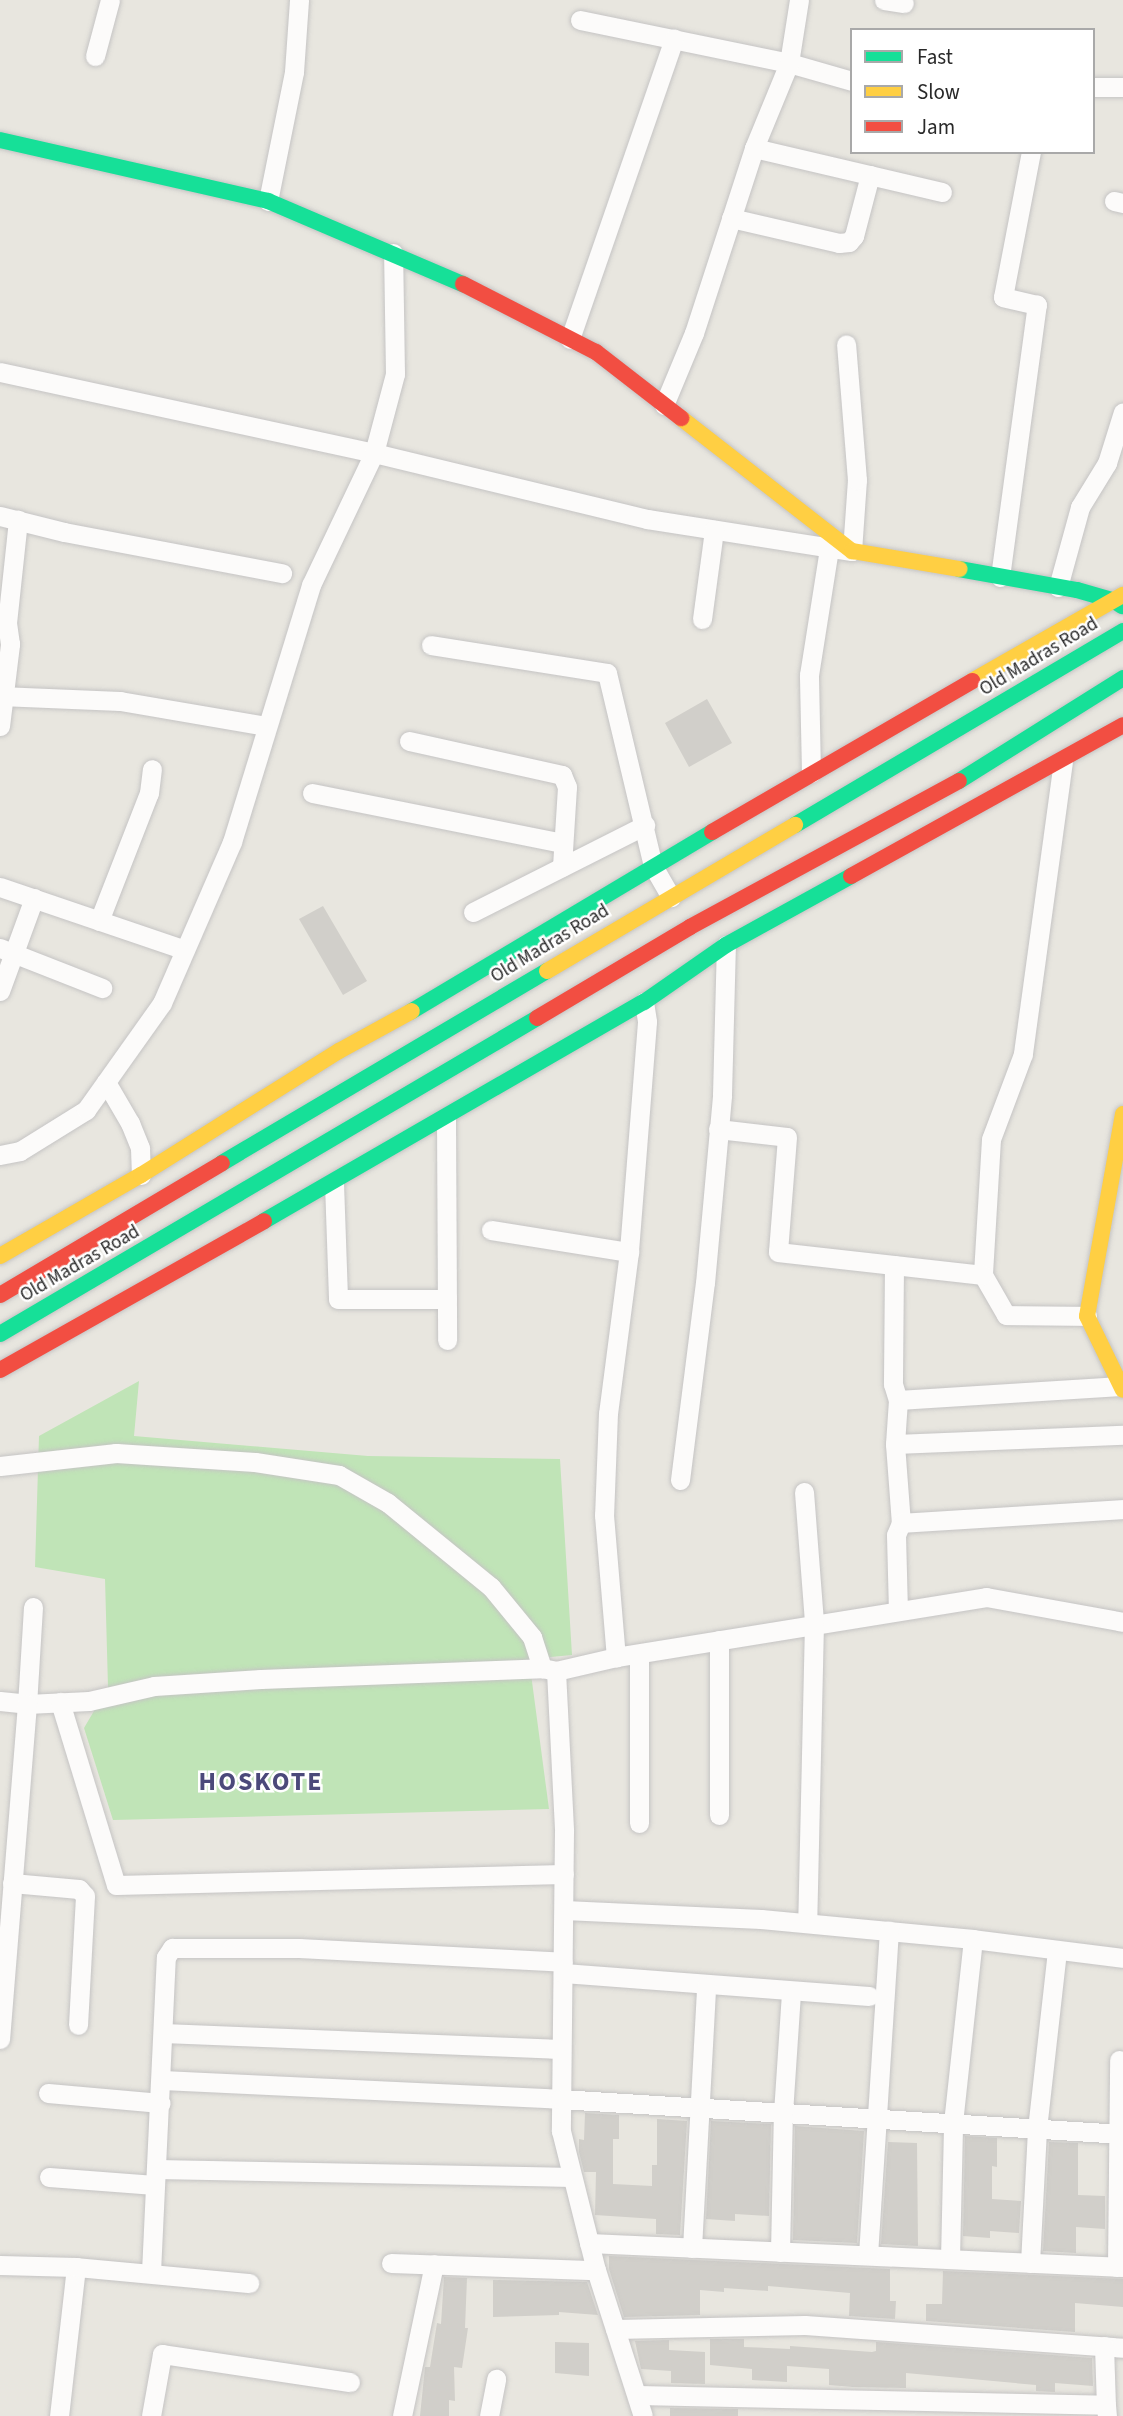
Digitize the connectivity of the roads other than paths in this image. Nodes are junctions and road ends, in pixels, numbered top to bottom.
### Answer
1 (110, 0) edge
2 (299, 0) edge
3 (799, 0) edge
4 (580, 20) dead end
5 (674, 39) junction
6 (95, 55) dead end
7 (789, 63) junction
8 (850, 80) edge
9 (1095, 87) edge
10 (1123, 87) edge
11 (0, 140) edge
12 (754, 148) junction
13 (1031, 154) edge
14 (870, 175) junction
15 (942, 192) dead end
16 (268, 201) junction
17 (731, 218) junction
18 (393, 253) junction
19 (570, 339) junction
20 (846, 344) dead end
21 (0, 372) edge
22 (664, 405) junction
23 (1123, 412) edge
24 (374, 453) junction
25 (9, 518) edge
26 (714, 530) junction
27 (829, 549) junction
28 (852, 551) junction
29 (282, 573) dead end
30 (1000, 577) junction
31 (1058, 587) junction
32 (1120, 601) edge
33 (702, 619) dead end
34 (4, 623) edge
35 (1123, 631) edge
36 (431, 645) dead end
37 (1123, 678) edge
38 (2, 696) edge
39 (1123, 725) edge
40 (0, 726) edge
41 (267, 726) junction
42 (409, 741) dead end
43 (1063, 761) junction
44 (152, 769) dead end
45 (811, 773) junction
46 (312, 793) dead end
47 (645, 825) junction
48 (563, 843) junction
49 (653, 866) junction
50 (562, 867) junction
51 (0, 887) edge
52 (671, 897) junction
53 (34, 898) junction
54 (473, 912) dead end
55 (99, 921) junction
56 (726, 945) junction
57 (7, 950) edge
58 (185, 950) junction
59 (102, 988) dead end
60 (0, 991) edge
61 (644, 1002) junction
62 (106, 1082) junction
63 (1123, 1114) edge
64 (446, 1118) junction
65 (718, 1129) junction
66 (0, 1155) edge
67 (141, 1175) junction
68 (334, 1183) junction
69 (491, 1230) dead end
70 (629, 1252) junction
71 (0, 1256) edge
72 (894, 1265) junction
73 (108, 1273) junction
74 (983, 1275) junction
75 (0, 1295) edge
76 (124, 1298) junction
77 (447, 1299) junction
78 (1087, 1317) junction
79 (0, 1335) edge
80 (447, 1340) dead end
81 (0, 1370) edge
82 (1122, 1388) edge
83 (898, 1400) junction
84 (1123, 1435) edge
85 (895, 1444) junction
86 (0, 1466) edge
87 (680, 1480) dead end
88 (804, 1492) dead end
89 (1123, 1509) edge
90 (901, 1523) junction
91 (33, 1608) dead end
92 (898, 1610) junction
93 (1123, 1622) edge
94 (814, 1623) junction
95 (719, 1640) junction
96 (639, 1654) junction
97 (616, 1657) junction
98 (549, 1670) junction
99 (0, 1701) edge
100 (60, 1702) junction
101 (27, 1703) junction
102 (719, 1815) dead end
103 (639, 1823) dead end
104 (564, 1874) junction
105 (12, 1884) junction
106 (564, 1910) junction
107 (807, 1923) junction
108 (889, 1931) junction
109 (973, 1939) junction
110 (1057, 1950) junction
111 (1123, 1958) edge
112 (563, 1968) junction
113 (706, 1986) junction
114 (790, 1992) junction
115 (869, 1996) dead end
116 (78, 2025) dead end
117 (163, 2033) junction
118 (0, 2039) edge
119 (560, 2049) junction
120 (1119, 2060) dead end
121 (162, 2080) junction
122 (48, 2093) dead end
123 (559, 2099) junction
124 (161, 2103) junction
125 (699, 2108) junction
126 (783, 2113) junction
127 (877, 2119) junction
128 (953, 2123) junction
129 (1037, 2129) junction
130 (1121, 2134) edge
131 (155, 2177) junction
132 (49, 2178) dead end
133 (572, 2178) junction
134 (589, 2243) junction
135 (692, 2248) junction
136 (780, 2252) junction
137 (868, 2255) junction
138 (950, 2259) junction
139 (391, 2263) dead end
140 (1030, 2263) junction
141 (434, 2264) junction
142 (0, 2265) edge
143 (76, 2267) junction
144 (1120, 2267) edge
145 (596, 2270) junction
146 (151, 2272) junction
147 (249, 2283) dead end
148 (615, 2329) junction
149 (1114, 2347) edge
150 (496, 2379) dead end
151 (350, 2382) dead end
152 (637, 2395) junction
153 (1106, 2411) edge
154 (59, 2416) edge
155 (150, 2416) edge
156 (402, 2416) edge
157 (489, 2416) edge
158 (643, 2416) edge

1 - 6 street
2 - 16 street
3 - 7 street
4 - 5 street
5 - 7 street
5 - 19 street
7 - 8 street
7 - 12 street
9 - 10 street
11 - 16 main road
12 - 14 street
12 - 17 street
13 - 30 street
14 - 15 street
14 - 17 street
16 - 18 main road
17 - 22 street
18 - 19 main road
18 - 24 street
19 - 22 main road
20 - 28 street
21 - 24 street
22 - 28 main road
23 - 31 street
24 - 26 street
24 - 41 street
25 - 29 street
25 - 34 street
26 - 27 street
26 - 33 street
27 - 28 street
27 - 45 street
28 - 30 main road
30 - 31 main road
31 - 32 main road
32 - 45 main road
34 - 38 street
35 - 52 main road, Old Madras Road
36 - 47 street
37 - 73 main road, Old Madras Road
38 - 40 street
38 - 41 street
39 - 43 main road
41 - 58 street
42 - 48 street
43 - 56 main road
43 - 74 street
44 - 55 street
45 - 49 main road
46 - 48 street
47 - 49 street
47 - 50 street
48 - 50 street
49 - 52 street
49 - 67 main road
50 - 54 street
51 - 53 street
52 - 75 main road, Old Madras Road
53 - 55 street
53 - 57 street
55 - 58 street
56 - 61 main road
56 - 65 street
57 - 59 street
57 - 60 street
58 - 62 street
61 - 64 main road
61 - 70 street
62 - 66 street
62 - 67 street
63 - 78 main road
64 - 68 main road
64 - 77 street
65 - 72 street
65 - 87 street
67 - 71 main road
68 - 76 main road
68 - 77 street
69 - 70 street
70 - 97 street
72 - 74 street
72 - 83 street
73 - 76 main road
73 - 79 main road, Old Madras Road
74 - 78 street
76 - 81 main road
77 - 80 street
78 - 82 main road
82 - 83 street
83 - 85 street
84 - 85 street
85 - 90 street
86 - 98 street
88 - 94 street
89 - 90 street
90 - 92 street
91 - 101 street
92 - 93 street
92 - 94 street
94 - 95 street
94 - 107 street
95 - 96 street
95 - 102 street
96 - 97 street
96 - 103 street
97 - 98 street
98 - 100 street
98 - 104 street
99 - 101 street
100 - 101 street
100 - 104 street
101 - 105 street
104 - 106 street
105 - 116 street
105 - 118 street
106 - 107 street
106 - 112 street
107 - 108 street
108 - 109 street
108 - 127 street
109 - 110 street
109 - 128 street
110 - 111 street
110 - 129 street
112 - 113 street
112 - 117 street
112 - 119 street
113 - 114 street
113 - 125 street
114 - 115 street
114 - 126 street
117 - 119 street
117 - 121 street
119 - 123 street
120 - 130 street
121 - 123 street
121 - 124 street
122 - 124 street
123 - 125 street
123 - 133 street
124 - 131 street
125 - 126 street
125 - 135 street
126 - 127 street
126 - 136 street
127 - 128 street
127 - 137 street
128 - 129 street
128 - 138 street
129 - 130 street
129 - 140 street
130 - 144 street
131 - 132 street
131 - 133 street
131 - 146 street
133 - 134 street
134 - 135 street
134 - 145 street
135 - 136 street
136 - 137 street
137 - 138 street
138 - 140 street
139 - 141 street
140 - 144 street
141 - 145 street
141 - 156 street
142 - 143 street
143 - 146 street
143 - 154 street
145 - 148 street
146 - 147 street
148 - 149 street
148 - 152 street
149 - 153 street
150 - 157 street
151 - 155 street
152 - 153 street
152 - 158 street

